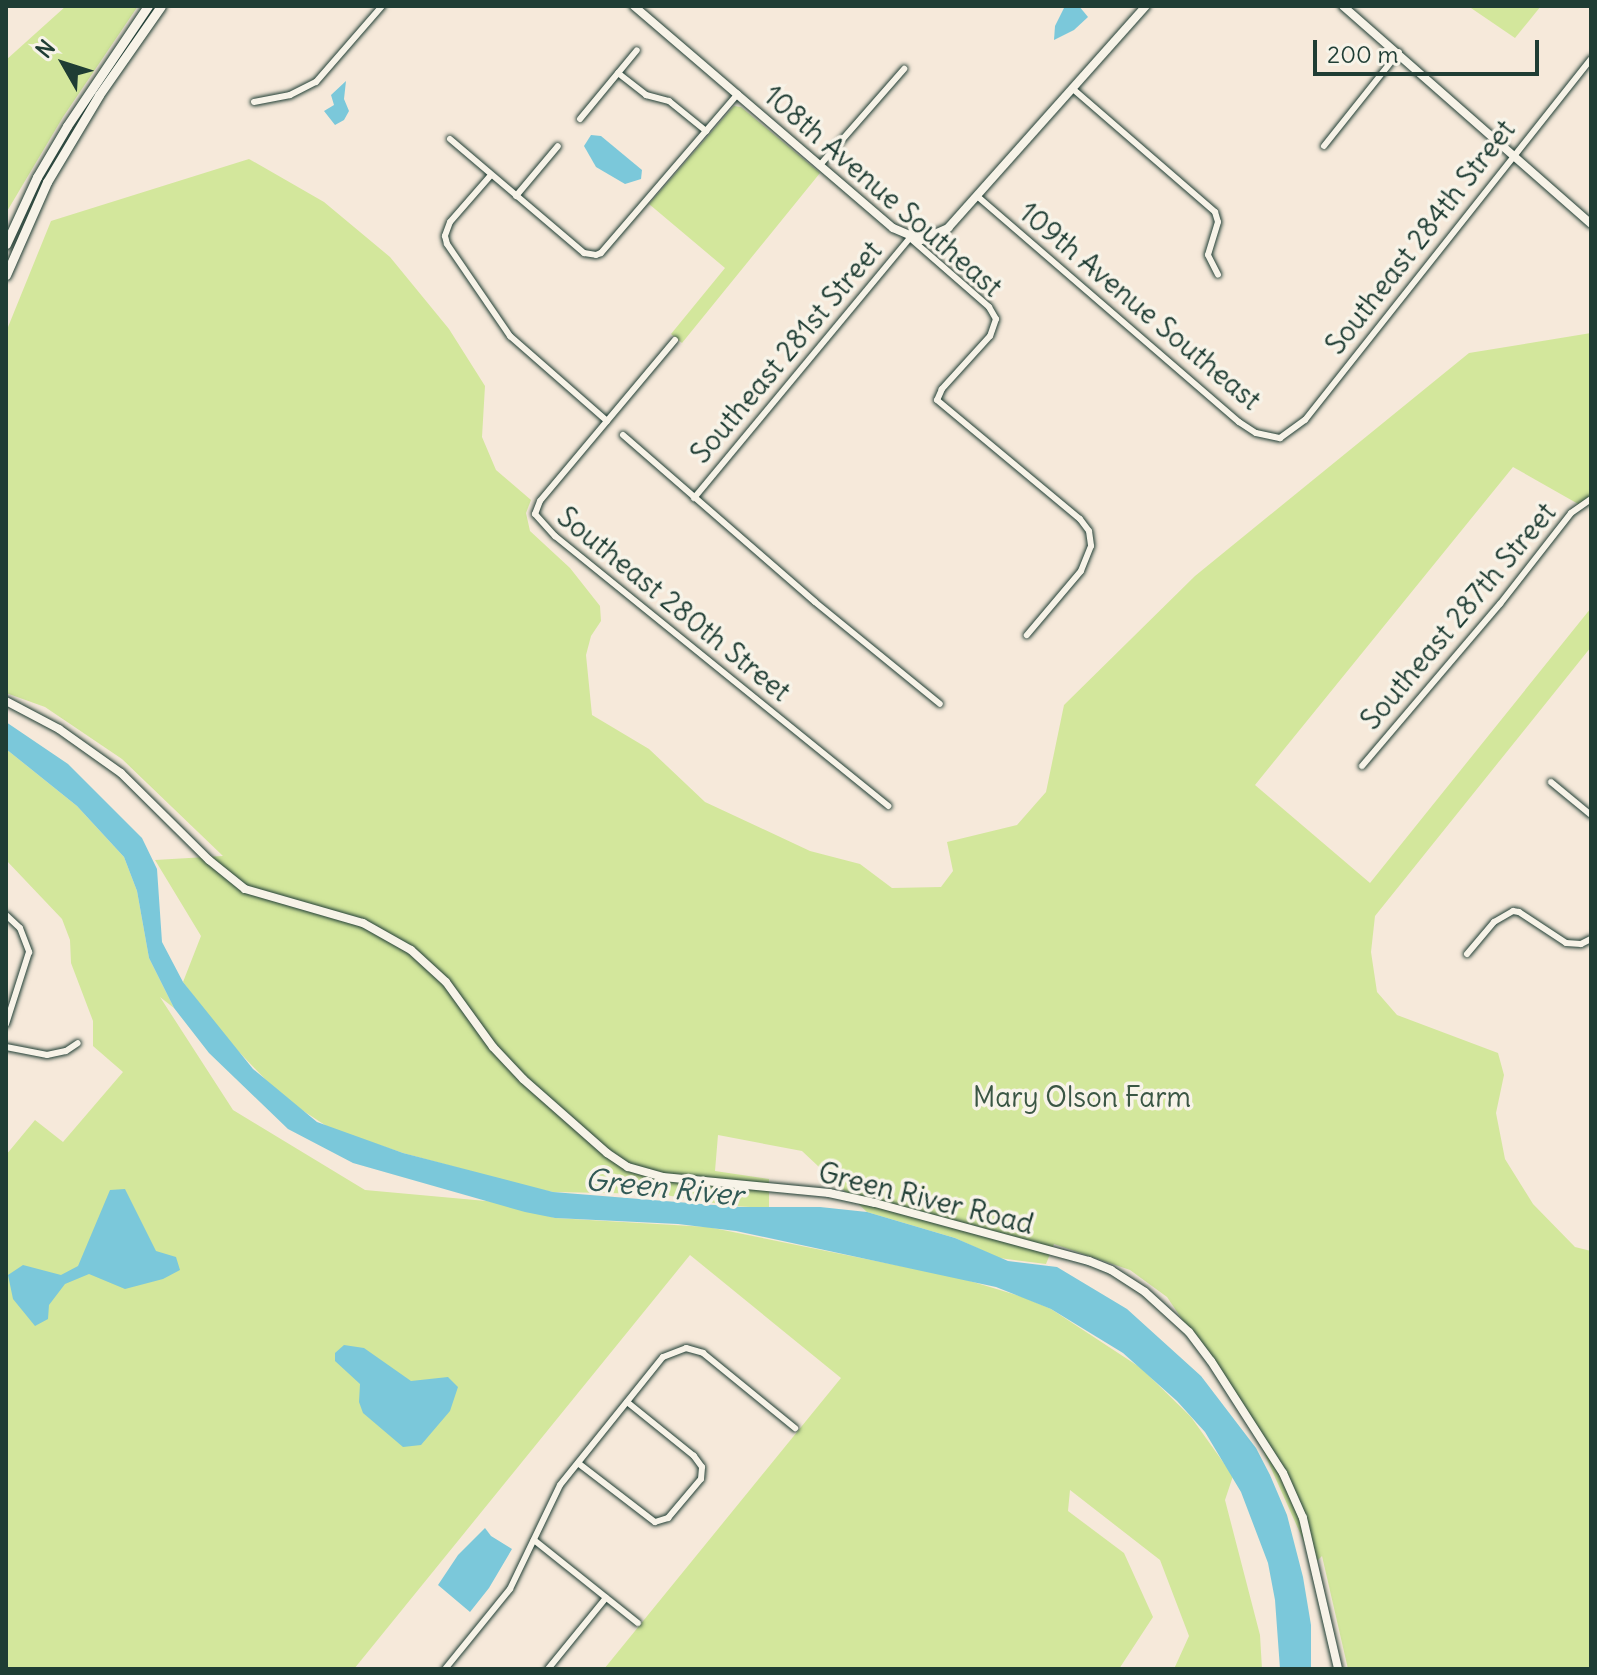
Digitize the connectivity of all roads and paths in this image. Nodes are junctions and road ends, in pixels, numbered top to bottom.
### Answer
1 (148, 6) edge
2 (164, 6) edge
3 (382, 6) edge
4 (634, 6) edge
5 (1146, 6) edge
6 (1343, 6) edge
7 (637, 50) dead end
8 (1399, 52) junction
9 (1591, 59) edge
10 (904, 69) dead end
11 (618, 73) junction
12 (1073, 89) junction
13 (738, 94) junction
14 (254, 102) dead end
15 (580, 119) dead end
16 (706, 131) junction
17 (450, 139) dead end
18 (558, 146) dead end
19 (1324, 146) dead end
20 (1513, 154) junction
21 (820, 165) junction
22 (491, 175) junction
23 (516, 196) junction
24 (977, 196) junction
25 (1591, 224) edge
26 (910, 238) junction
27 (6, 244) edge
28 (6, 275) edge
29 (1218, 275) dead end
30 (675, 340) dead end
31 (607, 421) junction
32 (623, 435) dead end
33 (1280, 438) joint
34 (694, 498) junction
35 (1591, 499) edge
36 (1027, 635) dead end
37 (6, 701) edge
38 (940, 704) dead end
39 (1362, 766) dead end
40 (1551, 782) dead end
41 (888, 806) dead end
42 (1591, 815) edge
43 (6, 915) edge
44 (1591, 939) edge
45 (1467, 954) dead end
46 (6, 1024) edge
47 (78, 1043) dead end
48 (6, 1047) edge
49 (627, 1402) junction
50 (795, 1428) dead end
51 (578, 1463) junction
52 (534, 1540) junction
53 (606, 1598) junction
54 (638, 1623) dead end
55 (445, 1669) edge
56 (548, 1669) edge
57 (1338, 1669) edge

1 - 27 main road
2 - 28 main road
3 - 14 street
4 - 13 street, 108th Avenue Southeast
5 - 12 street, Southeast 281st Street
6 - 8 street
7 - 11 street
8 - 19 street
8 - 20 street
9 - 20 street, Southeast 284th Street
10 - 21 street
11 - 15 street
11 - 16 street
12 - 24 street, Southeast 281st Street
12 - 29 street
13 - 16 street
13 - 21 street, 108th Avenue Southeast
16 - 23 street
17 - 22 street
18 - 23 street
20 - 25 street
20 - 33 street, Southeast 284th Street
21 - 26 street, 108th Avenue Southeast
22 - 23 street
22 - 31 street
24 - 26 street, Southeast 281st Street
24 - 33 street, 109th Avenue Southeast
26 - 34 street, Southeast 281st Street
26 - 36 street, 108th Avenue Southeast
30 - 31 street, Southeast 280th Street
31 - 41 street, Southeast 280th Street
32 - 34 street
34 - 38 street
35 - 39 street, Southeast 287th Street
37 - 57 street, Green River Road
40 - 42 street
43 - 46 street
44 - 45 street
47 - 48 street
49 - 50 street
49 - 51 street
49 - 51 street
51 - 52 street
52 - 53 street
52 - 55 street
53 - 54 street
53 - 56 street

